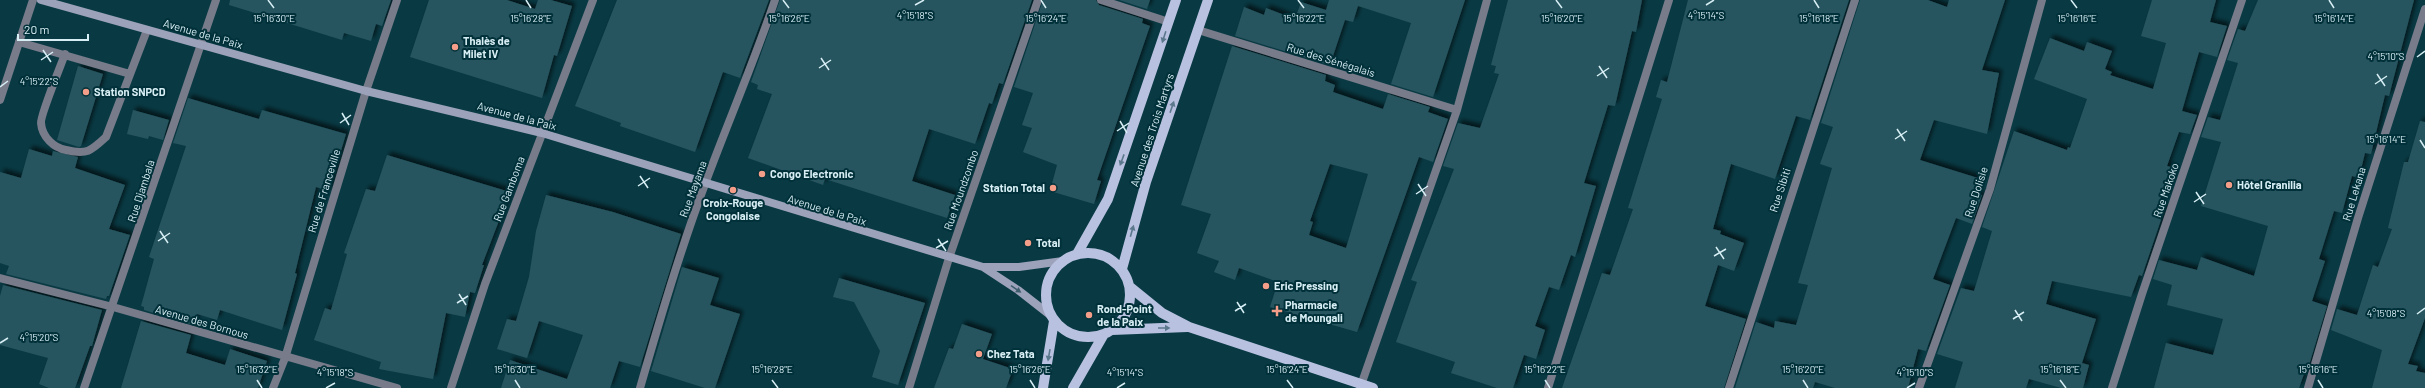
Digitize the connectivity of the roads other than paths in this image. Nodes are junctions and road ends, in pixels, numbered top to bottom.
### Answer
1 (34, 0) edge
2 (41, 0) edge
3 (216, 0) edge
4 (397, 0) edge
5 (593, 0) edge
6 (775, 0) edge
7 (1038, 0) edge
8 (1101, 0) edge
9 (1176, 0) edge
10 (1208, 0) edge
11 (1487, 0) edge
12 (1669, 0) edge
13 (1854, 0) edge
14 (2042, 0) edge
15 (2242, 0) edge
16 (2425, 9) edge
17 (1169, 22) junction
18 (147, 30) junction
19 (1198, 30) junction
20 (19, 42) junction
21 (201, 45) junction
22 (65, 54) junction
23 (130, 74) junction
24 (366, 91) junction
25 (0, 100) edge
26 (1457, 110) junction
27 (542, 133) junction
28 (705, 185) junction
29 (1077, 254) junction
30 (949, 258) junction
31 (1063, 261) junction
32 (983, 267) junction
33 (1122, 269) junction
34 (0, 278) edge
35 (1130, 287) junction
36 (113, 307) junction
37 (1052, 318) junction
38 (1189, 327) junction
39 (1108, 332) junction
40 (285, 358) junction
41 (1361, 386) edge
42 (84, 388) edge
43 (273, 388) edge
44 (397, 388) edge
45 (451, 388) edge
46 (640, 388) edge
47 (909, 388) edge
48 (1043, 388) edge
49 (1073, 388) edge
50 (1373, 388) edge
51 (1548, 388) edge
52 (1729, 388) edge
53 (1919, 388) edge
54 (2112, 388) edge
55 (2308, 388) edge

1 - 20 street
2 - 18 main road, Avenue de la Paix
3 - 21 street, Rue Djambala
4 - 24 street, Rue de Franceville
5 - 27 street, Rue Gamboma
6 - 28 street, Rue Mayama
7 - 30 street, Rue Moundzombo
8 - 17 street
9 - 17 main road, Avenue des Trois Martyrs
10 - 19 main road, Avenue des Trois Martyrs
11 - 26 street
12 - 51 street
13 - 52 street, Rue Sibiti
14 - 53 street, Rue Dolisie
15 - 54 street, Rue Makoko
16 - 55 street, Rue Lekana
17 -> 29 main road, Avenue des Trois Martyrs
18 - 21 main road, Avenue de la Paix
18 - 23 street
19 - 26 street, Rue des Sénégalais
33 -> 19 main road, Avenue des Trois Martyrs
20 - 22 street
20 - 25 street
21 - 24 main road, Avenue de la Paix
21 - 36 street, Rue Djambala
22 - 23 street
22 - 23 street
24 - 27 main road, Avenue de la Paix
24 - 40 street, Rue de Franceville
26 - 41 street
27 - 28 main road, Avenue de la Paix
27 - 45 street, Rue Gamboma
28 - 30 main road, Avenue de la Paix
28 - 46 street, Rue Mayama
29 - 31 main road
29 - 33 main road
30 - 32 main road, Avenue de la Paix
30 - 47 street, Rue Moundzombo
31 - 32 main road, Avenue de la Paix
31 - 37 main road
32 -> 37 main road, Avenue de la Paix
33 - 35 main road
34 - 36 street, Avenue des Bornous
35 - 38 main road
35 - 39 main road
36 - 40 street, Avenue des Bornous
36 - 42 street, Rue Djambala
37 - 39 main road
37 -> 48 main road
39 -> 38 main road
38 - 41 main road
39 - 49 main road
40 - 43 street, Rue de Franceville
40 - 44 street, Avenue des Bornous
41 - 50 main road

